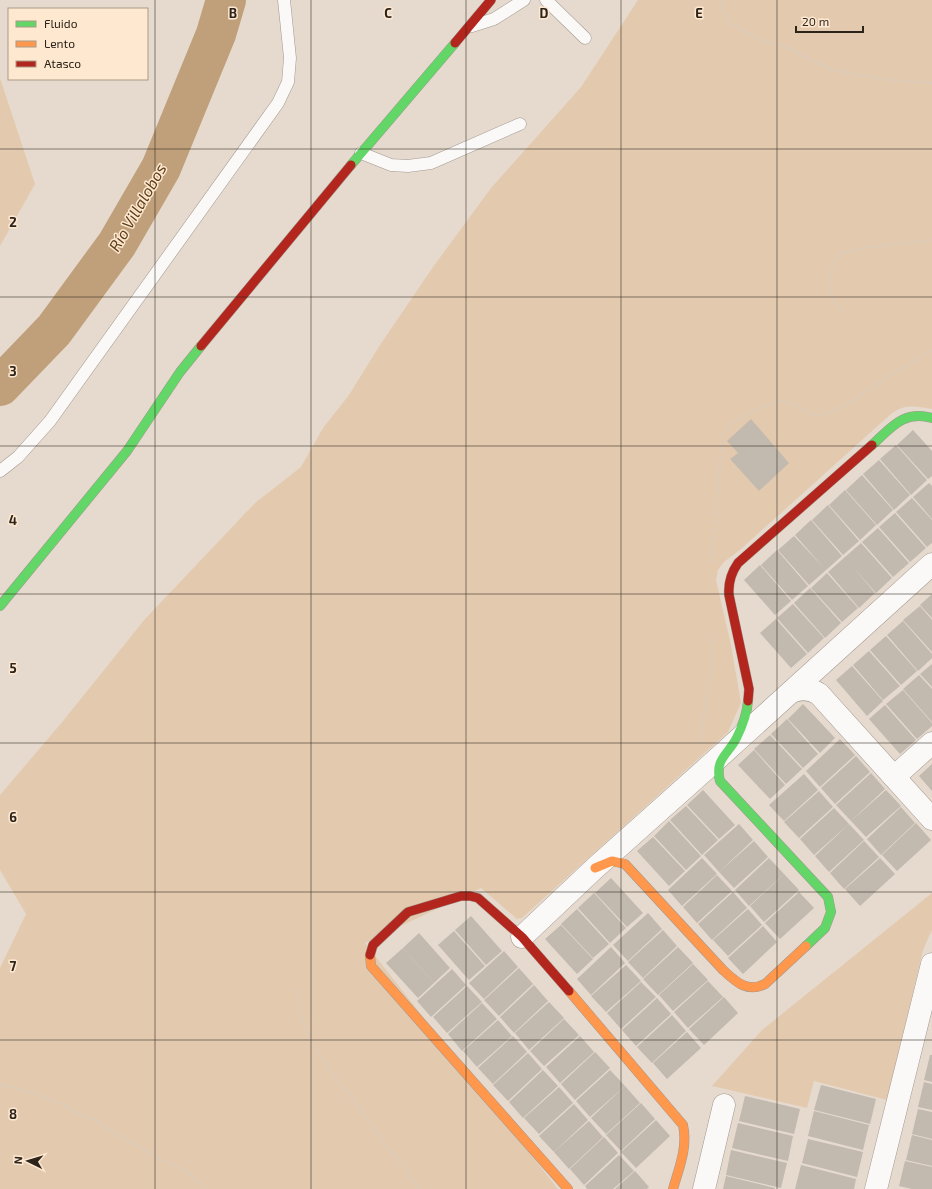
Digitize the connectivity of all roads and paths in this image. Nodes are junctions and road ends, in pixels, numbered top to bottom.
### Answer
1 (284, 0) edge
2 (491, 0) edge
3 (524, 0) edge
4 (546, 0) edge
5 (721, 0) edge
6 (468, 28) junction
7 (584, 38) dead end
8 (932, 83) edge
9 (520, 124) dead end
10 (361, 153) junction
11 (932, 240) edge
12 (842, 310) dead end
13 (932, 418) edge
14 (0, 471) edge
15 (932, 564) edge
16 (0, 606) edge
17 (791, 692) junction
18 (932, 743) edge
19 (733, 744) junction
20 (894, 777) junction
21 (932, 819) edge
22 (595, 868) junction
23 (522, 937) junction
24 (932, 964) edge
25 (298, 990) dead end
26 (0, 1085) edge
27 (724, 1105) dead end
28 (205, 1189) edge
29 (419, 1189) edge
30 (568, 1189) edge
31 (673, 1189) edge
32 (704, 1189) edge
33 (876, 1189) edge

1 - 14 lane
2 - 6 street
3 - 6 lane
4 - 7 lane
5 - 8 path
6 - 10 street
9 - 10 lane
10 - 16 street
11 - 12 path
13 - 19 street
15 - 17 street
17 - 19 street
17 - 20 street
18 - 20 street
19 - 22 street
19 - 22 street
20 - 21 street
22 - 23 street
23 - 30 street
23 - 31 street
24 - 33 street
25 - 29 path
26 - 28 path
27 - 32 street

